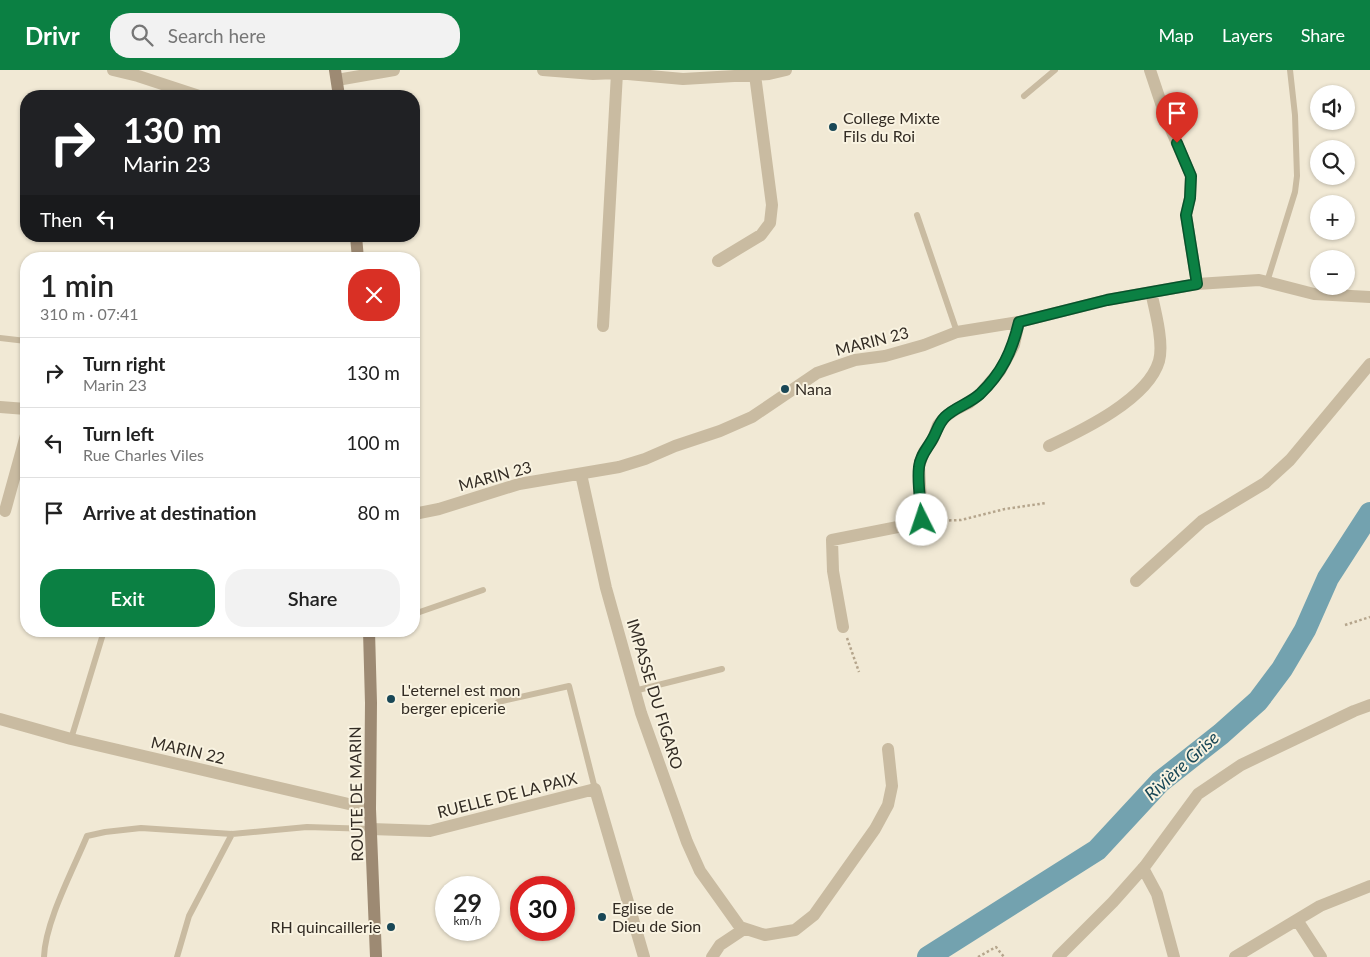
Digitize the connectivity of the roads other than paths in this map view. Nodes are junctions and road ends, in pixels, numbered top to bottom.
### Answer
1 (113, 70) edge
2 (394, 70) edge
3 (543, 70) edge
4 (786, 70) edge
5 (1055, 70) edge
6 (1153, 70) edge
7 (1290, 70) edge
8 (594, 72) edge
9 (617, 74) junction
10 (336, 75) edge
11 (756, 75) junction
12 (181, 90) edge
13 (338, 90) edge
14 (1024, 96) dead end
15 (917, 215) dead end
16 (718, 261) dead end
17 (1267, 282) junction
18 (1197, 284) junction
19 (1151, 292) junction
20 (1364, 297) edge
21 (1019, 322) junction
22 (603, 326) dead end
23 (957, 332) junction
24 (0, 338) edge
25 (20, 340) edge
26 (1370, 364) edge
27 (0, 407) edge
28 (20, 409) edge
29 (1048, 446) dead end
30 (20, 458) edge
31 (581, 474) junction
32 (6, 511) dead end
33 (420, 513) edge
34 (1136, 581) dead end
35 (483, 590) dead end
36 (420, 612) edge
37 (842, 627) road end
38 (102, 637) edge
39 (369, 637) edge
40 (722, 669) dead end
41 (634, 691) junction
42 (498, 702) dead end
43 (1370, 705) edge
44 (0, 719) edge
45 (71, 739) junction
46 (888, 749) dead end
47 (595, 789) junction
48 (370, 809) junction
49 (371, 829) junction
50 (232, 834) junction
51 (1143, 868) junction
52 (1370, 886) edge
53 (1297, 920) junction
54 (744, 929) junction
55 (44, 957) edge
56 (177, 957) edge
57 (376, 957) edge
58 (644, 957) edge
59 (712, 957) edge
60 (1058, 957) edge
61 (1174, 957) edge
62 (1235, 957) edge
63 (1320, 957) edge

1 - 12 street
2 - 10 street
3 - 8 street
4 - 11 street
5 - 14 lane
6 - 18 street
7 - 17 lane
8 - 9 street
9 - 11 street
9 - 22 street
10 - 13 main road
11 - 16 street
15 - 23 lane
17 - 18 street, MARIN 23
17 - 20 street, MARIN 23
18 - 19 street, MARIN 23
19 - 21 street, MARIN 23
19 - 29 street
21 - 23 street, MARIN 23
21 - 37 street
23 - 31 street, MARIN 23
24 - 25 lane
26 - 34 street
27 - 28 street
30 - 32 street
31 - 33 street, MARIN 23
31 - 41 street, IMPASSE DU FIGARO
35 - 36 lane
38 - 45 lane
39 - 48 main road, ROUTE DE MARIN
40 - 41 lane
41 - 54 street, IMPASSE DU FIGARO
42 - 47 lane
43 - 51 street
44 - 45 street, MARIN 22
45 - 48 street, MARIN 22
46 - 54 street
47 - 49 street, RUELLE DE LA PAIX
47 - 58 street, RUELLE DE LA PAIX
48 - 49 main road, ROUTE DE MARIN
49 - 50 lane
49 - 57 main road, ROUTE DE MARIN
50 - 55 lane
50 - 56 lane
51 - 60 street
51 - 61 street
52 - 53 street
53 - 62 street
53 - 63 street
54 - 59 street

